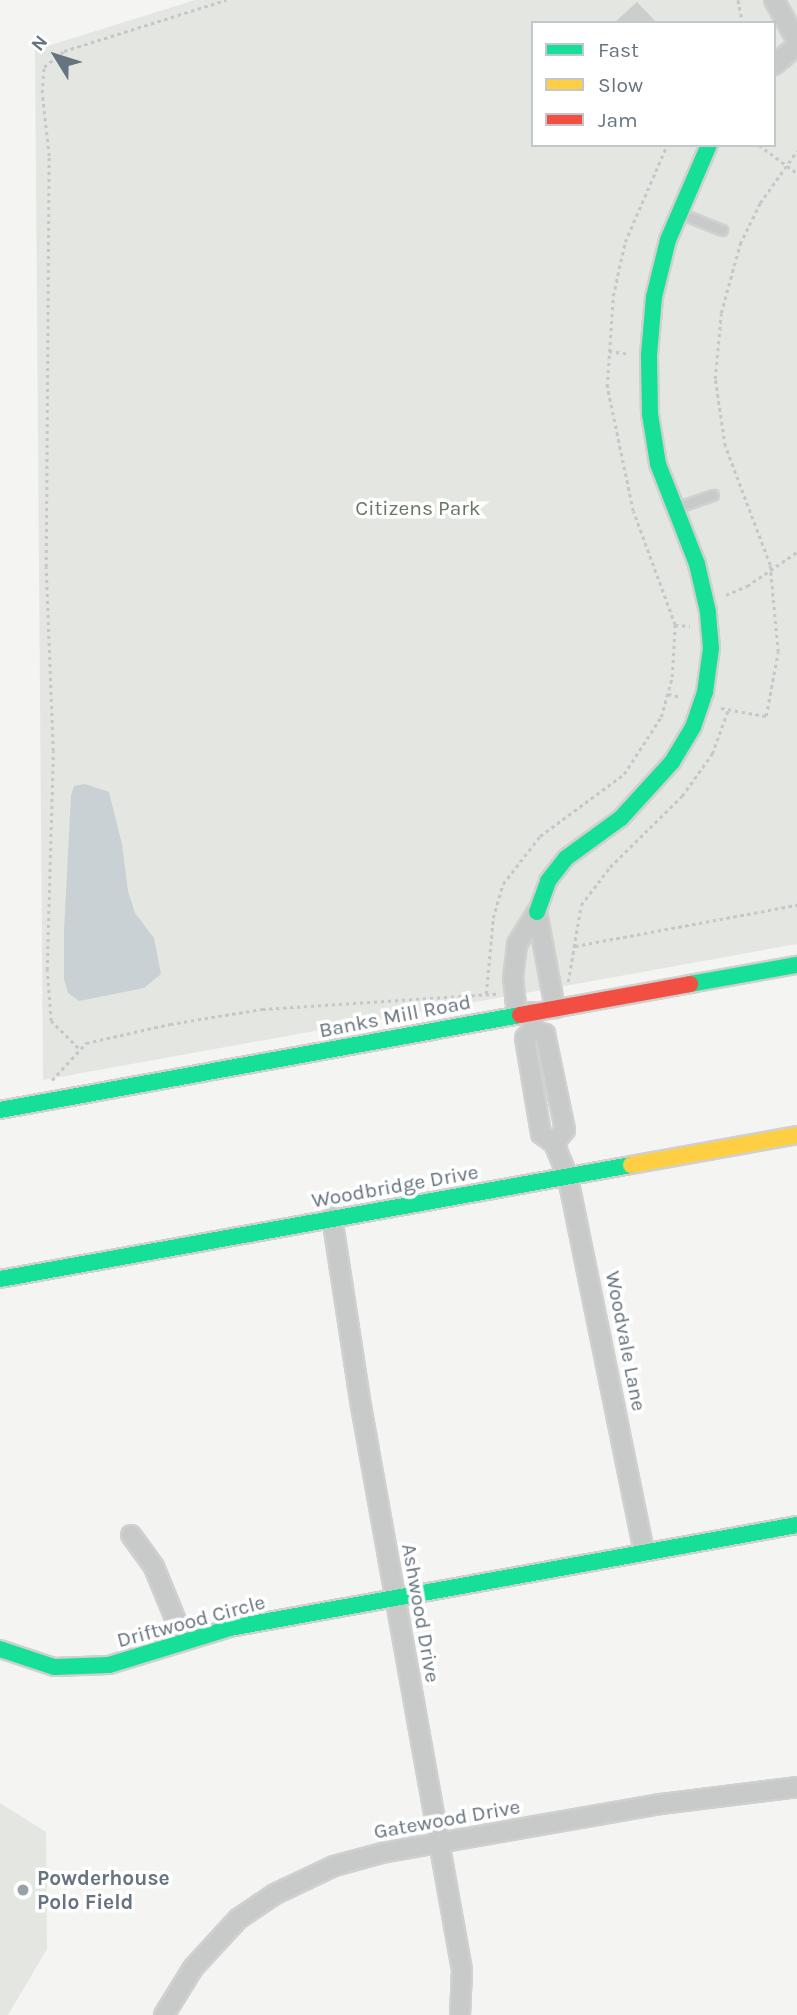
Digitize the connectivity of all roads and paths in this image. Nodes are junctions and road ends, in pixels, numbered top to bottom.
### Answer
1 (226, 0) edge
2 (738, 0) edge
3 (774, 0) edge
4 (743, 21) edge
5 (797, 43) edge
6 (776, 63) edge
7 (666, 147) edge
8 (708, 147) edge
9 (762, 147) edge
10 (797, 151) edge
11 (785, 164) junction
12 (797, 173) edge
13 (678, 212) junction
14 (722, 230) dead end
15 (713, 495) dead end
16 (673, 509) junction
17 (797, 552) edge
18 (770, 572) junction
19 (706, 599) junction
20 (668, 694) junction
21 (701, 703) junction
22 (728, 710) junction
23 (797, 905) edge
24 (537, 912) junction
25 (575, 946) junction
26 (797, 965) edge
27 (486, 993) junction
28 (514, 995) junction
29 (554, 1000) junction
30 (528, 1019) junction
31 (78, 1048) junction
32 (39, 1082) dead end
33 (0, 1110) edge
34 (797, 1135) edge
35 (568, 1178) junction
36 (332, 1217) junction
37 (0, 1279) edge
38 (797, 1525) edge
39 (131, 1535) dead end
40 (644, 1551) junction
41 (396, 1597) junction
42 (184, 1640) junction
43 (0, 1649) edge
44 (797, 1787) edge
45 (438, 1844) junction
46 (164, 2015) edge
47 (460, 2015) edge

1 - 31 path
2 - 4 path
3 - 5 street
5 - 6 street
7 - 20 path
8 - 13 street
9 - 11 path
10 - 11 path
11 - 12 path
11 - 18 path
13 - 14 lane
13 - 16 street
15 - 16 lane
16 - 19 street
17 - 18 path
18 - 19 path
18 - 22 path
19 - 21 street
20 - 21 path
20 - 27 path
21 - 22 path
21 - 24 street
22 - 25 path
23 - 25 path
24 - 28 street
24 - 29 street
25 - 29 path
26 - 29 street, Banks Mill Road
27 - 28 path
27 - 31 path
28 - 30 street
29 - 30 street, Banks Mill Road
30 - 33 street, Banks Mill Road
30 - 35 street, Woodvale Lane
31 - 32 path
34 - 35 street, Woodbridge Drive
35 - 36 street, Woodbridge Drive
35 - 40 street, Woodvale Lane
36 - 37 street, Woodbridge Drive
36 - 41 street, Ashwood Drive
38 - 40 street
39 - 42 street
40 - 41 street
41 - 42 street, Driftwood Circle
41 - 45 street, Ashwood Drive
42 - 43 street, Driftwood Circle
44 - 45 street, Gatewood Drive
45 - 46 street, Gatewood Drive
45 - 47 street, Ashwood Drive

